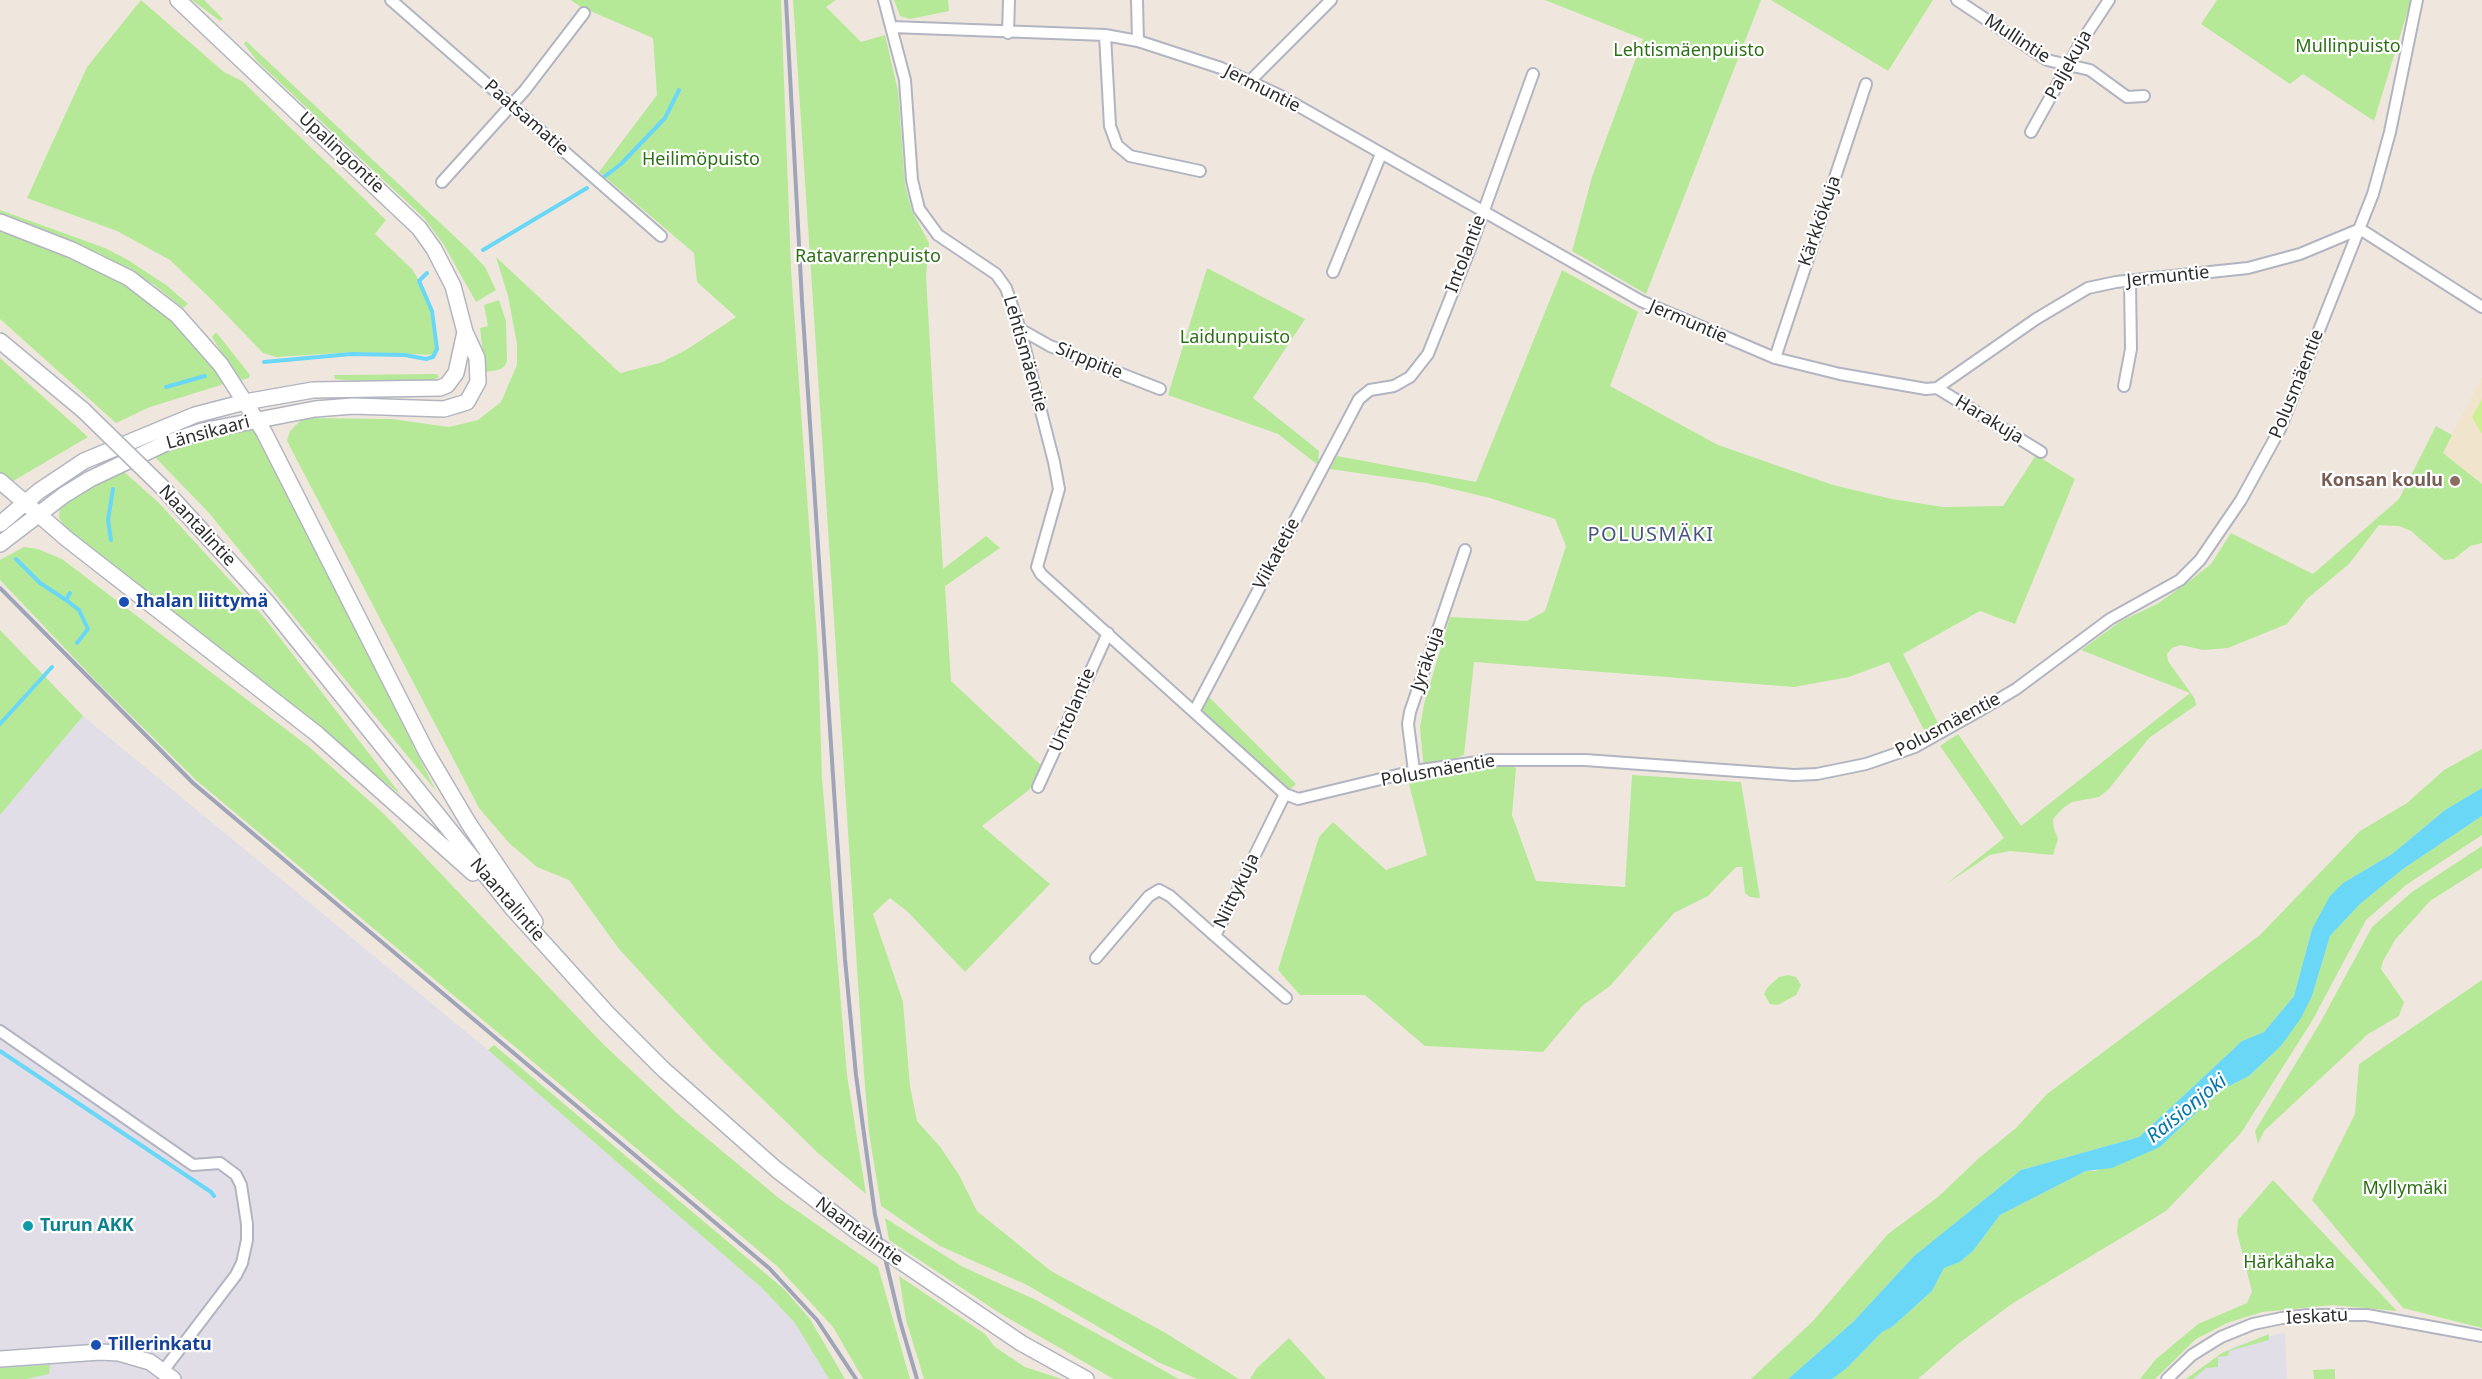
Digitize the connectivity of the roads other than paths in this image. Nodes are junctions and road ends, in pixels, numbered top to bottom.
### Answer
1 (178, 0) edge
2 (391, 0) edge
3 (884, 0) edge
4 (1009, 0) edge
5 (1137, 0) edge
6 (1331, 0) edge
7 (1957, 0) edge
8 (2109, 0) edge
9 (2418, 0) edge
10 (584, 13) dead end
11 (892, 27) junction
12 (1008, 33) junction
13 (1106, 35) junction
14 (1138, 41) junction
15 (2068, 66) junction
16 (1533, 74) dead end
17 (1251, 80) junction
18 (1866, 84) dead end
19 (2144, 96) dead end
20 (511, 105) junction
21 (2031, 132) dead end
22 (1381, 154) junction
23 (1200, 171) dead end
24 (442, 182) dead end
25 (1483, 211) junction
26 (0, 222) edge
27 (2360, 230) junction
28 (661, 236) dead end
29 (1333, 272) dead end
30 (2130, 282) junction
31 (2482, 307) edge
32 (1020, 329) junction
33 (465, 332) junction
34 (0, 341) edge
35 (1774, 358) junction
36 (2124, 386) dead end
37 (1937, 388) junction
38 (1160, 389) dead end
39 (434, 390) joint
40 (1359, 399) joint
41 (245, 402) junction
42 (444, 409) joint
43 (256, 420) junction
44 (2041, 452) dead end
45 (0, 481) edge
46 (23, 503) junction
47 (37, 515) junction
48 (0, 524) edge
49 (0, 544) edge
50 (1465, 550) dead end
51 (1108, 633) junction
52 (1195, 710) junction
53 (1414, 771) junction
54 (1038, 787) dead end
55 (1285, 794) junction
56 (513, 909) junction
57 (1215, 936) junction
58 (1096, 958) dead end
59 (560, 960) junction
60 (1286, 998) dead end
61 (0, 1031) edge
62 (2482, 1336) edge
63 (0, 1359) edge
64 (168, 1375) edge
65 (1086, 1379) edge
66 (2167, 1379) edge

1 - 33 main road, Upalingontie
2 - 20 street, Paatsamatie
3 - 11 street, Lehtismäentie
4 - 12 street
5 - 14 street
6 - 17 street
7 - 15 street, Mullintie
8 - 15 street, Paljekuja
9 - 27 street, Polusmäentie
10 - 20 street
11 - 12 street, Jermuntie
11 - 32 street, Lehtismäentie
12 - 13 street, Jermuntie
13 - 14 street, Jermuntie
13 - 23 street
14 - 17 street, Jermuntie
15 - 19 street, Mullintie
15 - 21 street, Paljekuja
16 - 25 street, Intolantie
17 - 22 street, Jermuntie
18 - 35 street, Kärkkökuja
20 - 24 street
20 - 28 street, Paatsamatie
22 - 25 street, Jermuntie
22 - 29 street
25 - 35 street, Jermuntie
25 - 40 street, Intolantie
26 - 41 main road
27 - 30 street, Jermuntie
27 - 31 street
27 - 53 street, Polusmäentie
30 - 36 street
30 - 37 street, Jermuntie
32 - 38 street, Sirppitie
32 - 51 street, Lehtismäentie
33 - 39 main road, Upalingontie
33 - 42 main road, Upalingontie
34 - 56 main road, Naantalintie, bridge
35 - 37 street, Jermuntie
37 - 44 street, Harakuja
39 - 41 main road, Länsikaari
40 - 52 street, Viikatetie
41 - 43 main road
41 - 46 main road, Länsikaari
42 - 43 main road, Länsikaari
43 - 47 main road, Länsikaari
43 - 59 main road
45 - 46 main road
46 - 47 main road
46 - 48 main road, Länsikaari
47 - 49 main road, Länsikaari
47 - 56 main road
50 - 53 street, Jyräkuja
51 - 52 street
51 - 54 street, Untolantie
52 - 55 street
53 - 55 street, Polusmäentie
55 - 57 street, Niittykuja
56 - 59 main road, Naantalintie
57 - 58 street
57 - 60 street, Niittykuja
59 - 65 main road, Naantalintie
61 - 64 street
62 - 66 street, Ieskatu
63 - 64 main road

